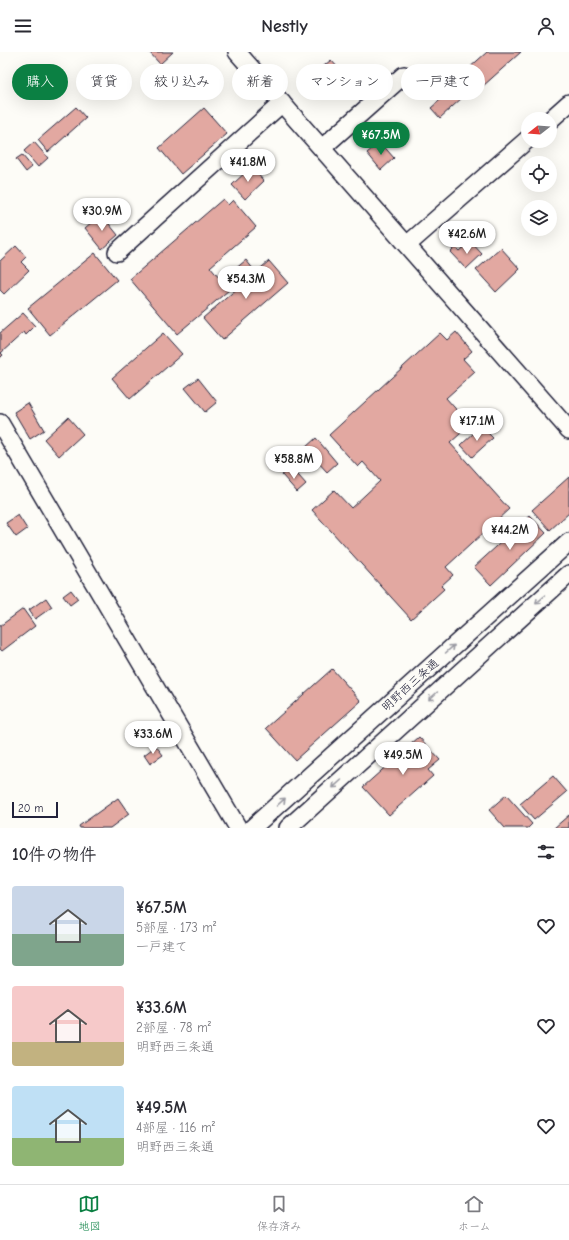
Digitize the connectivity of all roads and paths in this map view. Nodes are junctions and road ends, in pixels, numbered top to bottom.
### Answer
1 (237, 52) edge
2 (401, 78) edge
3 (282, 103) junction
4 (569, 104) edge
5 (557, 114) edge
6 (521, 145) edge
7 (322, 148) junction
8 (407, 245) junction
9 (117, 252) dead end
10 (0, 423) edge
11 (569, 430) edge
12 (569, 542) edge
13 (569, 574) edge
14 (238, 828) edge
15 (252, 828) edge
16 (288, 828) edge

1 - 3 street
2 - 7 street
3 - 7 street
3 - 9 street
4 - 5 street
6 - 8 street
7 - 8 street
8 - 11 street
10 - 14 street
15 -> 12 street, 明野西三条通
13 -> 16 street, 明野西三条通

